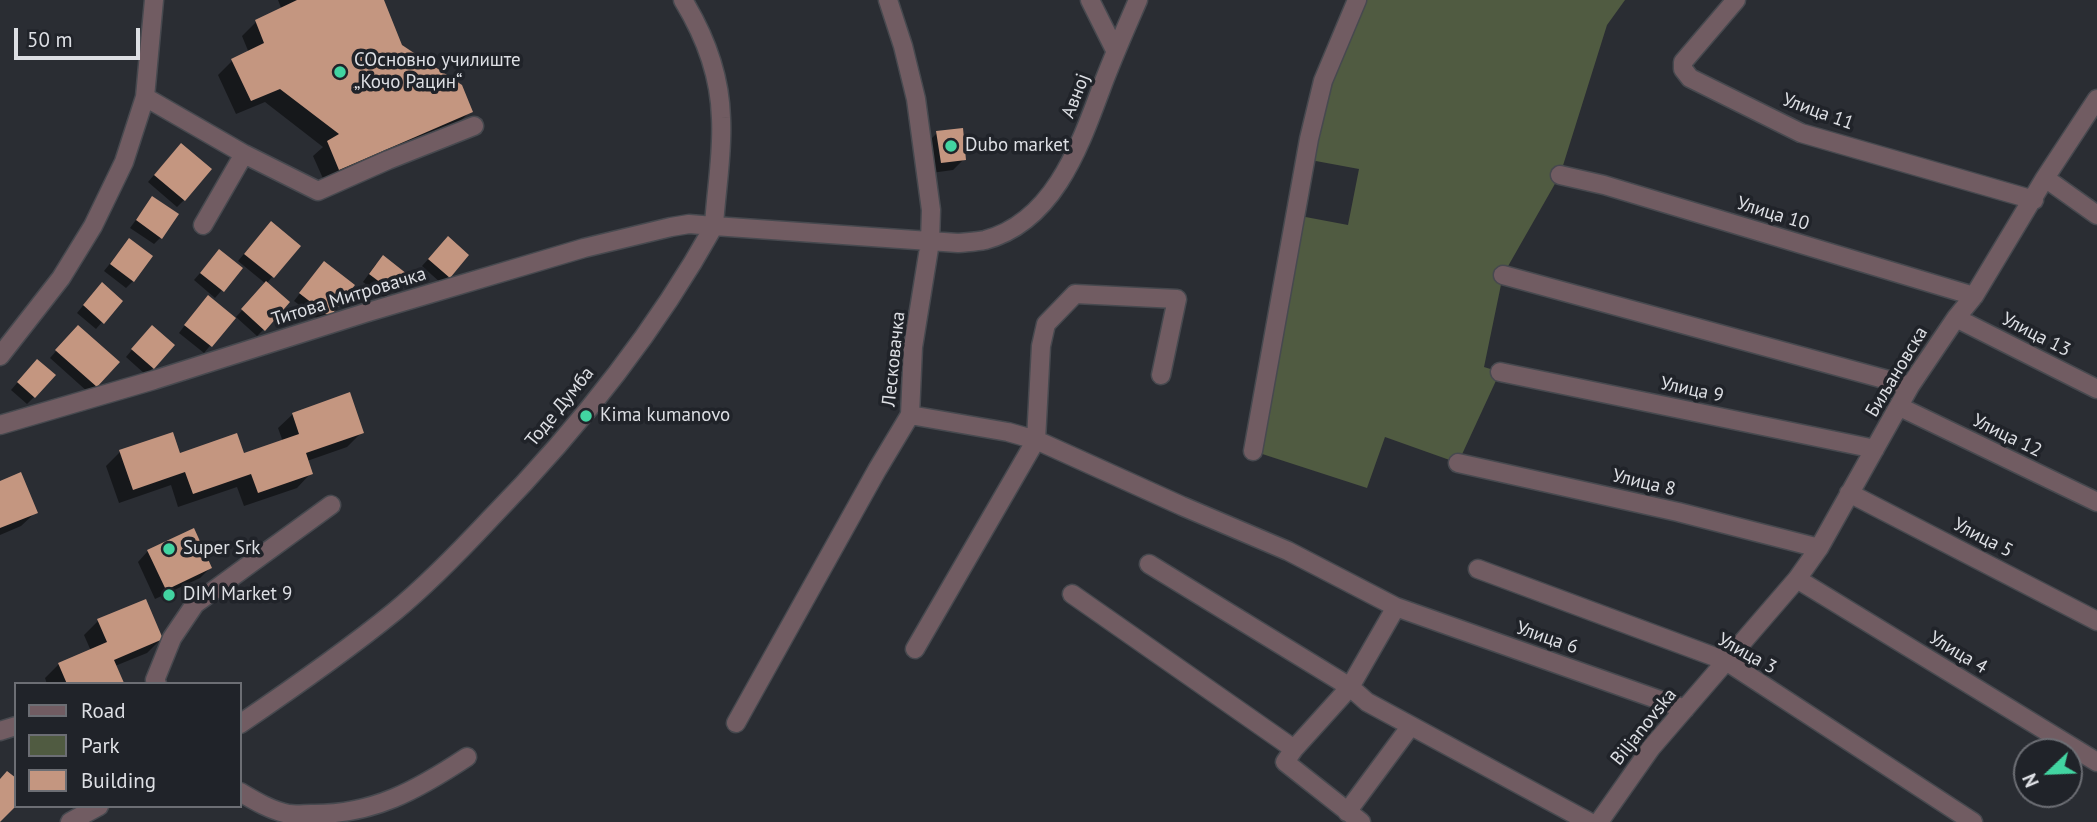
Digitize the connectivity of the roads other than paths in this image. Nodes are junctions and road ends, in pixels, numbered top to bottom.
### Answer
1 (154, 0) edge
2 (683, 0) edge
3 (888, 0) edge
4 (1090, 0) edge
5 (1138, 0) edge
6 (1357, 0) edge
7 (1736, 0) edge
8 (1115, 50) junction
9 (145, 97) junction
10 (2097, 99) edge
11 (474, 126) dead end
12 (244, 154) junction
13 (1560, 175) dead end
14 (2045, 178) junction
15 (2034, 200) junction
16 (2097, 215) edge
17 (203, 225) dead end
18 (714, 226) junction
19 (930, 242) junction
20 (1503, 275) dead end
21 (1974, 296) junction
22 (1956, 318) junction
23 (0, 356) edge
24 (1500, 372) dead end
25 (1161, 375) dead end
26 (1910, 386) junction
27 (2097, 389) edge
28 (1899, 407) junction
29 (0, 409) edge
30 (27, 415) junction
31 (910, 415) junction
32 (0, 425) edge
33 (1036, 440) junction
34 (1875, 449) junction
35 (1253, 451) dead end
36 (1458, 463) dead end
37 (1849, 493) junction
38 (2097, 502) edge
39 (331, 505) dead end
40 (1819, 548) junction
41 (1149, 564) dead end
42 (1478, 569) dead end
43 (1797, 579) junction
44 (1072, 594) dead end
45 (1395, 607) junction
46 (2097, 621) edge
47 (915, 649) dead end
48 (1726, 661) junction
49 (152, 682) edge
50 (1350, 687) junction
51 (1685, 709) junction
52 (242, 723) edge
53 (736, 723) dead end
54 (1410, 727) junction
55 (1294, 749) junction
56 (467, 757) dead end
57 (2097, 762) edge
58 (242, 793) edge
59 (95, 808) edge
60 (1354, 817) edge
61 (70, 822) edge
62 (1589, 822) edge
63 (1599, 822) edge
64 (1973, 822) edge

1 - 9 street
2 - 18 street
3 - 19 street, Лесковачка
4 - 8 street
5 - 8 street, Авној
6 - 35 street
7 - 15 street, Улица 11
8 - 19 street, Авној
9 - 12 street
9 - 23 street
10 - 14 street, Биљановска
11 - 12 street
12 - 17 street
13 - 21 street, Улица 10
14 - 15 street, Биљановска
14 - 16 street
15 - 21 street, Биљановска
18 - 19 street
18 - 30 street, Титова Митровачка
18 - 52 street, Тоде Думба
19 - 31 street, Лесковачка
20 - 26 street
21 - 22 street, Биљановска
22 - 26 street, Биљановска
22 - 27 street, Улица 13
24 - 34 street, Улица 9
25 - 33 street
26 - 28 street, Биљановска
28 - 34 street, Биљановска
28 - 38 street, Улица 12
29 - 30 street
30 - 32 street, Титова Митровачка
31 - 33 street, Улица 6
31 - 53 street, Лесковачка
33 - 45 street, Улица 6
33 - 47 street
34 - 37 street, Биљановска
36 - 40 street, Улица 8
37 - 40 street, Биљановска
37 - 46 street, Улица 5
39 - 49 street
40 - 43 street, Биљановска
41 - 50 street
42 - 48 street, Улица 3
43 - 48 street, Биљановска
43 - 57 street, Улица 4
44 - 55 street
45 - 50 street
45 - 51 street, Улица 6
48 - 51 street, Biljanovska
48 - 64 street, Улица 3
50 - 54 street
50 - 55 street
51 - 63 street, Biljanovska
54 - 60 street
54 - 62 street
55 - 60 street
56 - 58 street
59 - 61 street

